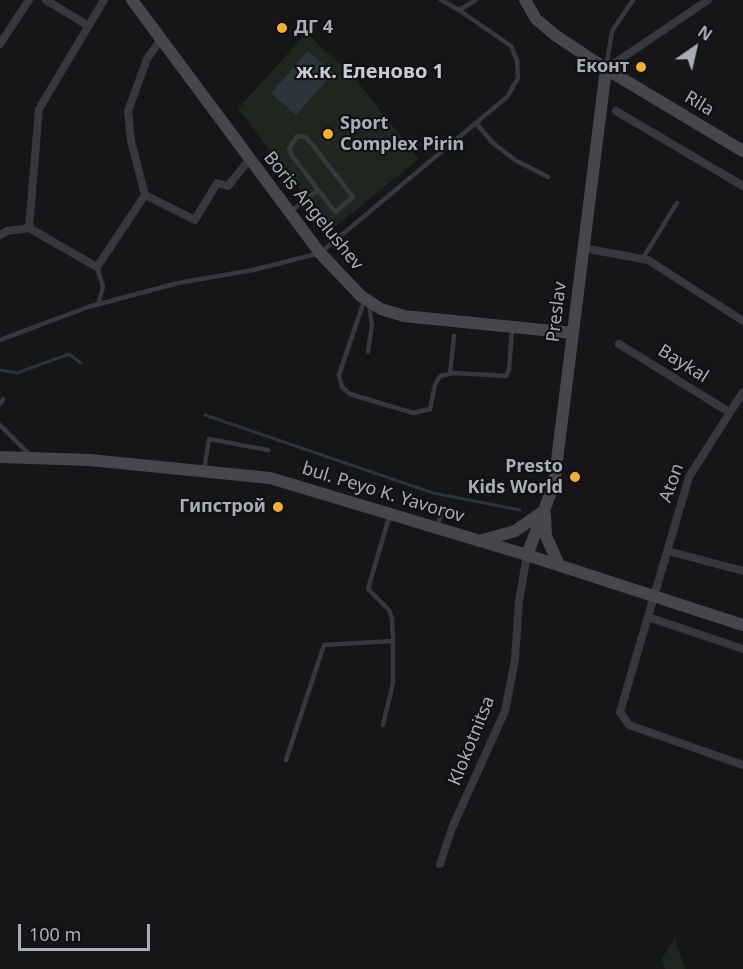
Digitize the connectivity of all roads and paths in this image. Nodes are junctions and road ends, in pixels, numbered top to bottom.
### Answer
1 (29, 0) edge
2 (46, 0) edge
3 (104, 0) edge
4 (132, 0) edge
5 (441, 0) edge
6 (476, 0) edge
7 (525, 0) edge
8 (633, 0) edge
9 (708, 0) edge
10 (459, 10) junction
11 (87, 25) junction
12 (161, 39) junction
13 (0, 45) edge
14 (606, 69) junction
15 (616, 111) dead end
16 (476, 123) junction
17 (743, 151) edge
18 (249, 160) junction
19 (548, 177) dead end
20 (743, 186) edge
21 (318, 190) junction
22 (145, 195) junction
23 (677, 203) dead end
24 (291, 212) junction
25 (28, 228) junction
26 (0, 235) edge
27 (583, 248) junction
28 (320, 253) junction
29 (643, 258) junction
30 (97, 267) junction
31 (367, 299) junction
32 (98, 304) junction
33 (743, 321) edge
34 (512, 326) junction
35 (573, 333) junction
36 (454, 336) dead end
37 (0, 340) edge
38 (619, 344) dead end
39 (368, 351) dead end
40 (450, 374) junction
41 (743, 392) edge
42 (729, 412) junction
43 (0, 425) edge
44 (268, 450) dead end
45 (0, 457) edge
46 (32, 457) junction
47 (204, 470) junction
48 (444, 507) dead end
49 (545, 511) junction
50 (390, 514) junction
51 (436, 528) junction
52 (478, 541) junction
53 (668, 551) junction
54 (527, 555) junction
55 (559, 565) junction
56 (743, 571) edge
57 (654, 595) junction
58 (648, 617) junction
59 (743, 625) edge
60 (393, 642) junction
61 (743, 649) edge
62 (383, 725) dead end
63 (286, 760) dead end
64 (743, 765) edge
65 (440, 864) dead end

1 - 13 street
2 - 11 street
3 - 11 street
4 - 12 street, Boris Angelushev
5 - 10 lane
6 - 10 lane
7 - 14 street, Rila
8 - 14 lane
9 - 14 street
10 - 16 lane
11 - 25 street
12 - 18 street, Boris Angelushev
12 - 22 street
14 - 17 street, Rila
14 - 27 street, Preslav
15 - 20 street
16 - 19 lane
16 - 28 lane
18 - 22 street
18 - 24 street, Boris Angelushev
21 - 21 lane
21 - 24 lane
22 - 30 street
23 - 29 lane
24 - 28 street, Boris Angelushev
25 - 26 street
25 - 30 street
27 - 29 street
27 - 35 street, Preslav
28 - 31 street, Boris Angelushev
28 - 32 lane
29 - 33 street
30 - 32 lane
31 - 34 street, Boris Angelushev
31 - 39 lane
31 - 40 lane
32 - 37 lane
34 - 35 street, Boris Angelushev
34 - 40 lane
35 - 49 street, Preslav
36 - 40 lane
38 - 42 street, Baykal
41 - 42 street, Aton
42 - 53 street, Aton
43 - 46 lane
44 - 47 lane
45 - 46 street, bul. Peyo K. Yavorov
46 - 47 street, bul. Peyo K. Yavorov
47 - 50 street, bul. Peyo K. Yavorov
48 - 51 lane
49 - 52 street
49 - 54 street, Preslav
49 - 55 street
50 - 51 street, bul. Peyo K. Yavorov
50 - 60 lane
51 - 52 street, bul. Peyo K. Yavorov
52 - 54 street, bul. Peyo K. Yavorov
53 - 56 street
53 - 57 street, Aton
54 - 55 street, bul. Peyo K. Yavorov
54 - 65 street, Klokotnitsa
55 - 57 street, bul. Peyo K. Yavorov
57 - 58 street, Aton
57 - 59 street, bul. Peyo K. Yavorov
58 - 61 street
58 - 64 street, Aton
60 - 62 lane
60 - 63 lane

